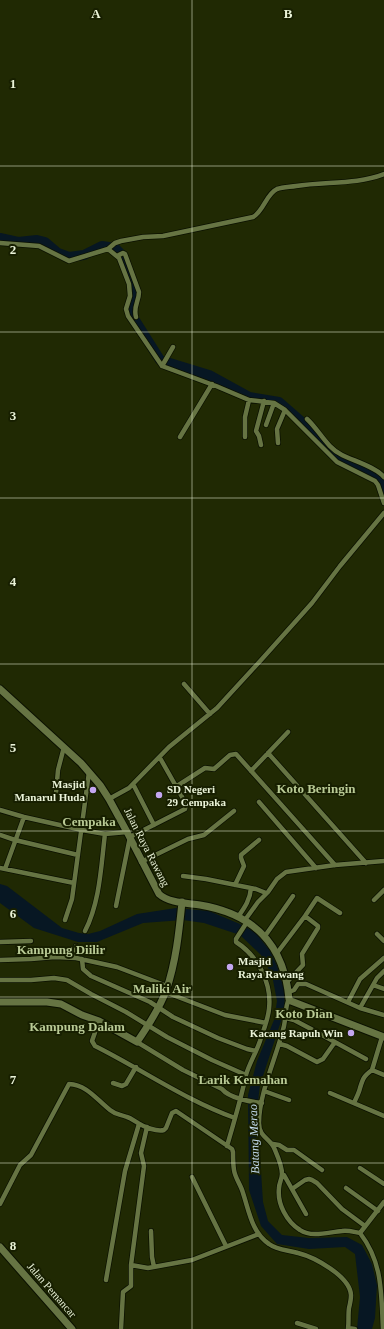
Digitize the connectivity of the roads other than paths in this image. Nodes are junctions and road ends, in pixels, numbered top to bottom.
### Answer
1 (384, 174) edge
2 (0, 243) edge
3 (108, 249) junction
4 (119, 255) junction
5 (136, 317) dead end
6 (173, 347) dead end
7 (163, 364) junction
8 (212, 384) junction
9 (249, 400) junction
10 (264, 401) junction
11 (274, 403) junction
12 (285, 410) junction
13 (307, 419) dead end
14 (266, 425) dead end
15 (180, 437) dead end
16 (245, 437) dead end
17 (278, 443) dead end
18 (261, 445) dead end
19 (384, 477) edge
20 (384, 503) edge
21 (384, 513) edge
22 (184, 684) dead end
23 (0, 690) edge
24 (210, 714) junction
25 (288, 732) dead end
26 (64, 747) junction
27 (268, 753) junction
28 (160, 758) junction
29 (89, 771) junction
30 (251, 771) junction
31 (133, 784) junction
32 (177, 786) junction
33 (56, 793) dead end
34 (109, 799) junction
35 (259, 802) dead end
36 (0, 810) edge
37 (234, 811) dead end
38 (24, 817) junction
39 (154, 825) junction
40 (82, 830) junction
41 (106, 834) junction
42 (128, 834) junction
43 (0, 835) edge
44 (15, 840) junction
45 (259, 840) dead end
46 (78, 855) junction
47 (384, 861) edge
48 (141, 862) junction
49 (366, 863) junction
50 (335, 865) junction
51 (2, 868) edge
52 (316, 868) junction
53 (183, 876) dead end
54 (74, 883) junction
55 (235, 885) junction
56 (251, 888) junction
57 (384, 890) edge
58 (266, 893) junction
59 (293, 896) dead end
60 (374, 900) dead end
61 (182, 904) junction
62 (116, 906) dead end
63 (340, 913) dead end
64 (305, 916) junction
65 (65, 920) dead end
66 (244, 921) junction
67 (85, 931) dead end
68 (378, 934) dead end
69 (265, 936) junction
70 (31, 941) dead end
71 (384, 941) edge
72 (0, 942) edge
73 (76, 946) dead end
74 (277, 953) junction
75 (76, 958) junction
76 (384, 958) edge
77 (82, 959) junction
78 (0, 960) edge
79 (384, 971) edge
80 (0, 980) edge
81 (287, 982) junction
82 (373, 986) junction
83 (166, 989) junction
84 (384, 989) edge
85 (289, 995) junction
86 (0, 1002) edge
87 (348, 1002) junction
88 (157, 1007) junction
89 (360, 1008) junction
90 (384, 1016) edge
91 (286, 1018) junction
92 (99, 1021) junction
93 (266, 1023) junction
94 (148, 1026) junction
95 (383, 1037) edge
96 (137, 1042) junction
97 (335, 1042) junction
98 (280, 1044) junction
99 (256, 1051) junction
100 (378, 1053) junction
101 (384, 1056) edge
102 (366, 1059) dead end
103 (136, 1067) junction
104 (372, 1070) junction
105 (246, 1075) junction
106 (384, 1075) edge
107 (113, 1083) dead end
108 (264, 1091) junction
109 (330, 1093) dead end
110 (241, 1098) junction
111 (289, 1100) dead end
112 (261, 1103) junction
113 (354, 1103) junction
114 (384, 1116) edge
115 (235, 1118) junction
116 (139, 1124) junction
117 (147, 1127) junction
118 (273, 1144) junction
119 (227, 1146) junction
120 (360, 1168) dead end
121 (322, 1170) dead end
122 (282, 1174) junction
123 (192, 1177) dead end
124 (384, 1184) edge
125 (346, 1188) dead end
126 (292, 1189) junction
127 (384, 1202) edge
128 (0, 1204) edge
129 (378, 1211) junction
130 (306, 1214) dead end
131 (365, 1226) junction
132 (151, 1231) dead end
133 (360, 1233) junction
134 (259, 1234) junction
135 (226, 1246) junction
136 (0, 1247) edge
137 (131, 1265) junction
138 (154, 1267) junction
139 (106, 1280) dead end
140 (383, 1314) edge
141 (297, 1323) dead end
142 (72, 1329) edge
143 (121, 1329) edge
144 (316, 1329) edge
145 (348, 1329) edge
146 (354, 1329) edge
147 (383, 1329) edge

1 - 3 street
2 - 3 street
3 - 4 street
4 - 5 street
4 - 7 street
6 - 7 street
7 - 8 street
8 - 9 street
8 - 15 street
9 - 10 street
9 - 16 street
10 - 11 street
10 - 18 street
11 - 12 street
11 - 14 street
12 - 17 street
12 - 20 street
13 - 19 street
21 - 24 street
22 - 24 street
23 - 26 main road, Jalan Raya Rawang
24 - 28 street
25 - 27 street
26 - 29 main road, Jalan Raya Rawang
26 - 33 street
27 - 30 street
27 - 49 street
28 - 31 street
28 - 32 street
29 - 34 main road, Jalan Raya Rawang
29 - 40 street
30 - 32 street
30 - 50 street
31 - 34 street
31 - 39 street
32 - 39 street
34 - 42 main road, Jalan Raya Rawang
35 - 52 street
36 - 38 street
37 - 48 street
38 - 40 street
38 - 44 street
39 - 42 street
40 - 41 street
40 - 46 street
41 - 42 street
41 - 67 street
42 - 48 main road, Jalan Raya Rawang
42 - 62 street
43 - 44 street
44 - 46 street
44 - 51 street
45 - 55 street
46 - 54 street
47 - 49 street
48 - 61 main road, Jalan Raya Rawang
49 - 50 street
50 - 52 street
51 - 54 street
52 - 58 street
53 - 55 street
54 - 65 street
55 - 56 street
56 - 58 street
56 - 66 street
57 - 60 street
58 - 66 street
59 - 69 street
61 - 66 main road, Jalan Raya Rawang
61 - 83 main road
63 - 64 street
64 - 74 street
64 - 81 street
66 - 69 main road, Jalan Raya Rawang
66 - 93 street
68 - 71 street
69 - 74 main road, Jalan Raya Rawang
70 - 72 street
73 - 75 street
74 - 81 main road, Jalan Raya Rawang
75 - 77 street
75 - 78 street
76 - 87 street
77 - 83 street
77 - 88 street
79 - 82 street
80 - 94 street
81 - 85 main road, Jalan Raya Rawang
82 - 84 street
82 - 89 street
83 - 88 main road
83 - 93 street
85 - 87 street
85 - 91 street
85 - 95 main road
86 - 92 main road
87 - 89 street
88 - 94 main road
88 - 99 street
89 - 90 street
91 - 97 street
91 - 98 street
92 - 96 main road
92 - 103 street
93 - 99 street
94 - 96 main road
94 - 105 street
95 - 100 street
96 - 110 street
97 - 98 street
97 - 102 street
98 - 108 street
99 - 105 street
100 - 101 street
100 - 104 street
103 - 107 street
103 - 115 street
104 - 106 street
104 - 113 street
105 - 110 street
108 - 111 street
108 - 112 street
109 - 113 street
110 - 112 street
110 - 115 street
112 - 118 street
113 - 114 street
115 - 119 street
116 - 117 street
116 - 128 street
116 - 139 street
117 - 119 street
117 - 137 street
118 - 121 street
118 - 122 street
119 - 134 street
120 - 124 street
122 - 126 street
122 - 133 street
123 - 135 street
125 - 129 street
126 - 130 street
126 - 131 street
127 - 129 street
129 - 131 street
131 - 133 street
132 - 138 street
133 - 140 street
134 - 135 street
134 - 145 street
135 - 138 street
136 - 142 main road, Jalan Pemancar
137 - 138 street
137 - 143 street
140 - 147 street
141 - 144 street
145 - 146 street

